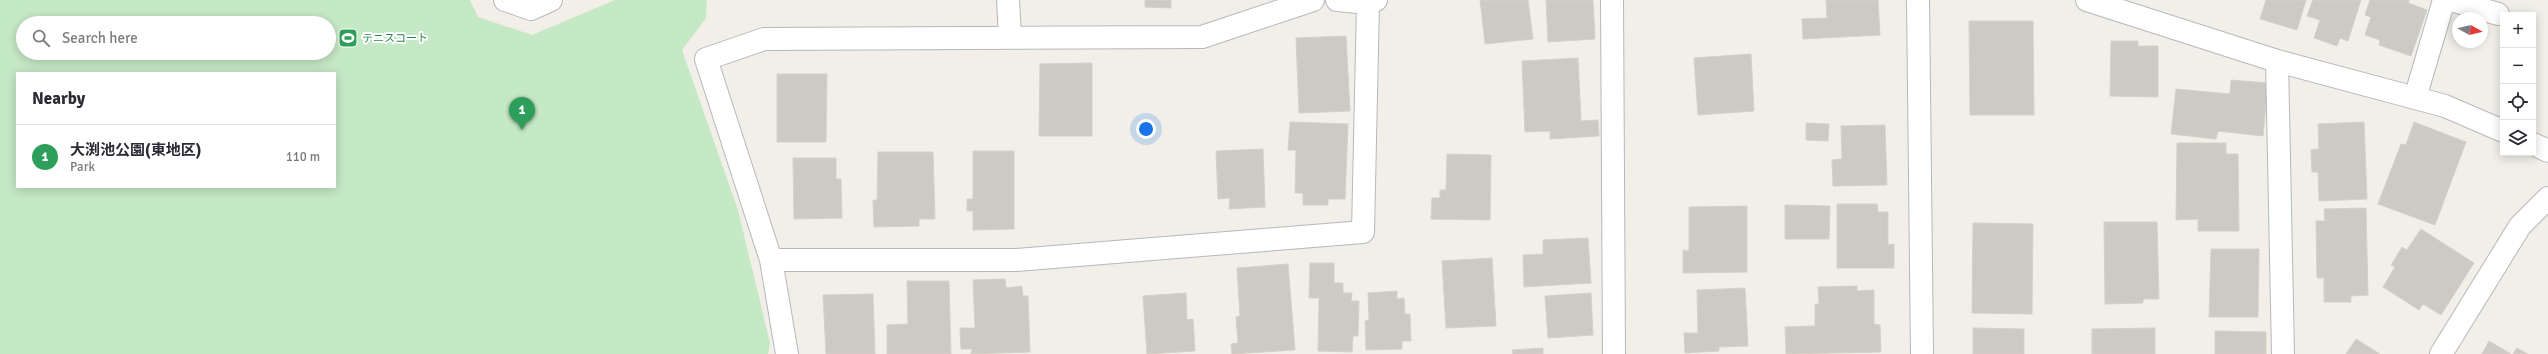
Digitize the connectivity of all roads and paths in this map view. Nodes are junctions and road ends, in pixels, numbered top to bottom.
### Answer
1 (505, 0) edge
2 (551, 0) edge
3 (1008, 0) edge
4 (1313, 0) edge
5 (1337, 0) edge
6 (1612, 0) edge
7 (1918, 0) edge
8 (2087, 0) edge
9 (2444, 0) edge
10 (2451, 0) edge
11 (1372, 2) edge
12 (2498, 14) dead end
13 (1010, 37) junction
14 (2276, 61) junction
15 (2415, 98) junction
16 (2500, 130) edge
17 (2536, 145) edge
18 (2548, 151) edge
19 (2548, 198) edge
20 (770, 260) junction
21 (787, 354) edge
22 (1614, 354) edge
23 (1922, 354) edge
24 (2284, 354) edge
25 (2442, 354) edge

1 - 2 street
3 - 13 street
4 - 13 street
5 - 11 street
6 - 22 street
7 - 23 street
8 - 14 street
9 - 15 street
10 - 12 street
11 - 20 street
13 - 20 street
14 - 15 street
14 - 24 street
15 - 16 street
17 - 18 street
19 - 25 street
20 - 21 street

